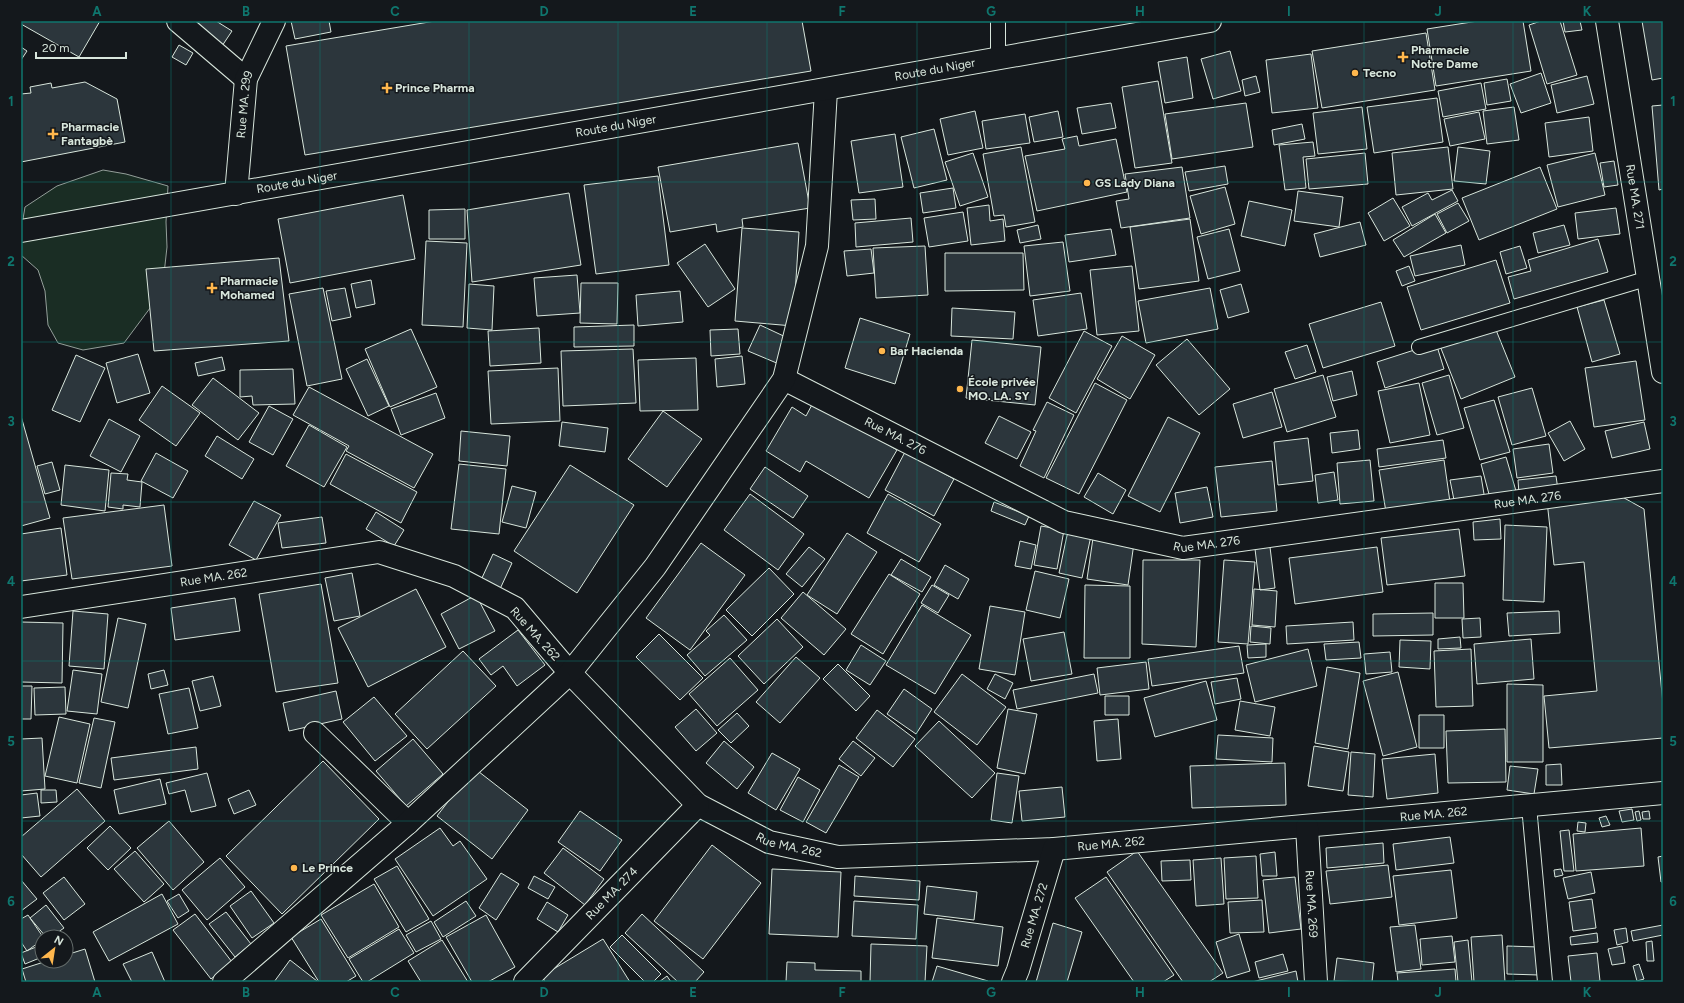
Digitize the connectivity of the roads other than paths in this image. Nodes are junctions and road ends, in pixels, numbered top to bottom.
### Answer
1 (178, 21) edge
2 (274, 21) edge
3 (998, 21) edge
4 (1210, 21) edge
5 (1607, 21) edge
6 (998, 59) junction
7 (246, 79) junction
8 (826, 90) junction
9 (236, 194) junction
10 (21, 231) edge
11 (1649, 278) junction
12 (1658, 300) edge
13 (1419, 347) dead end
14 (1663, 372) edge
15 (784, 379) junction
16 (1663, 481) edge
17 (21, 607) edge
18 (570, 672) junction
19 (315, 733) dead end
20 (1663, 793) edge
21 (698, 805) junction
22 (1529, 806) junction
23 (408, 823) junction
24 (1307, 827) junction
25 (1054, 849) junction
26 (224, 982) edge
27 (525, 982) edge
28 (1013, 982) edge
29 (1316, 982) edge
30 (1545, 982) edge

1 - 7 street
2 - 7 street, Rue MA. 299
3 - 6 lane
4 - 6 street, Route du Niger
5 - 11 street, Rue MA. 271
6 - 8 street, Route du Niger
7 - 9 street, Rue MA. 299
8 - 9 street, Route du Niger
8 - 15 street
9 - 10 street, Route du Niger
11 - 12 street, Rue MA. 271
11 - 13 lane
12 - 14 street, Rue MA. 271
15 - 16 street, Rue MA. 276
15 - 18 street
17 - 18 street, Rue MA. 262
18 - 21 street, Rue MA. 262
18 - 23 street
19 - 23 street
20 - 22 street, Rue MA. 262
21 - 25 street, Rue MA. 262
21 - 27 street, Rue MA. 274
22 - 24 street, Rue MA. 262
22 - 30 lane
23 - 26 street
24 - 25 street, Rue MA. 262
24 - 29 street, Rue MA. 269
25 - 28 street, Rue MA. 272

